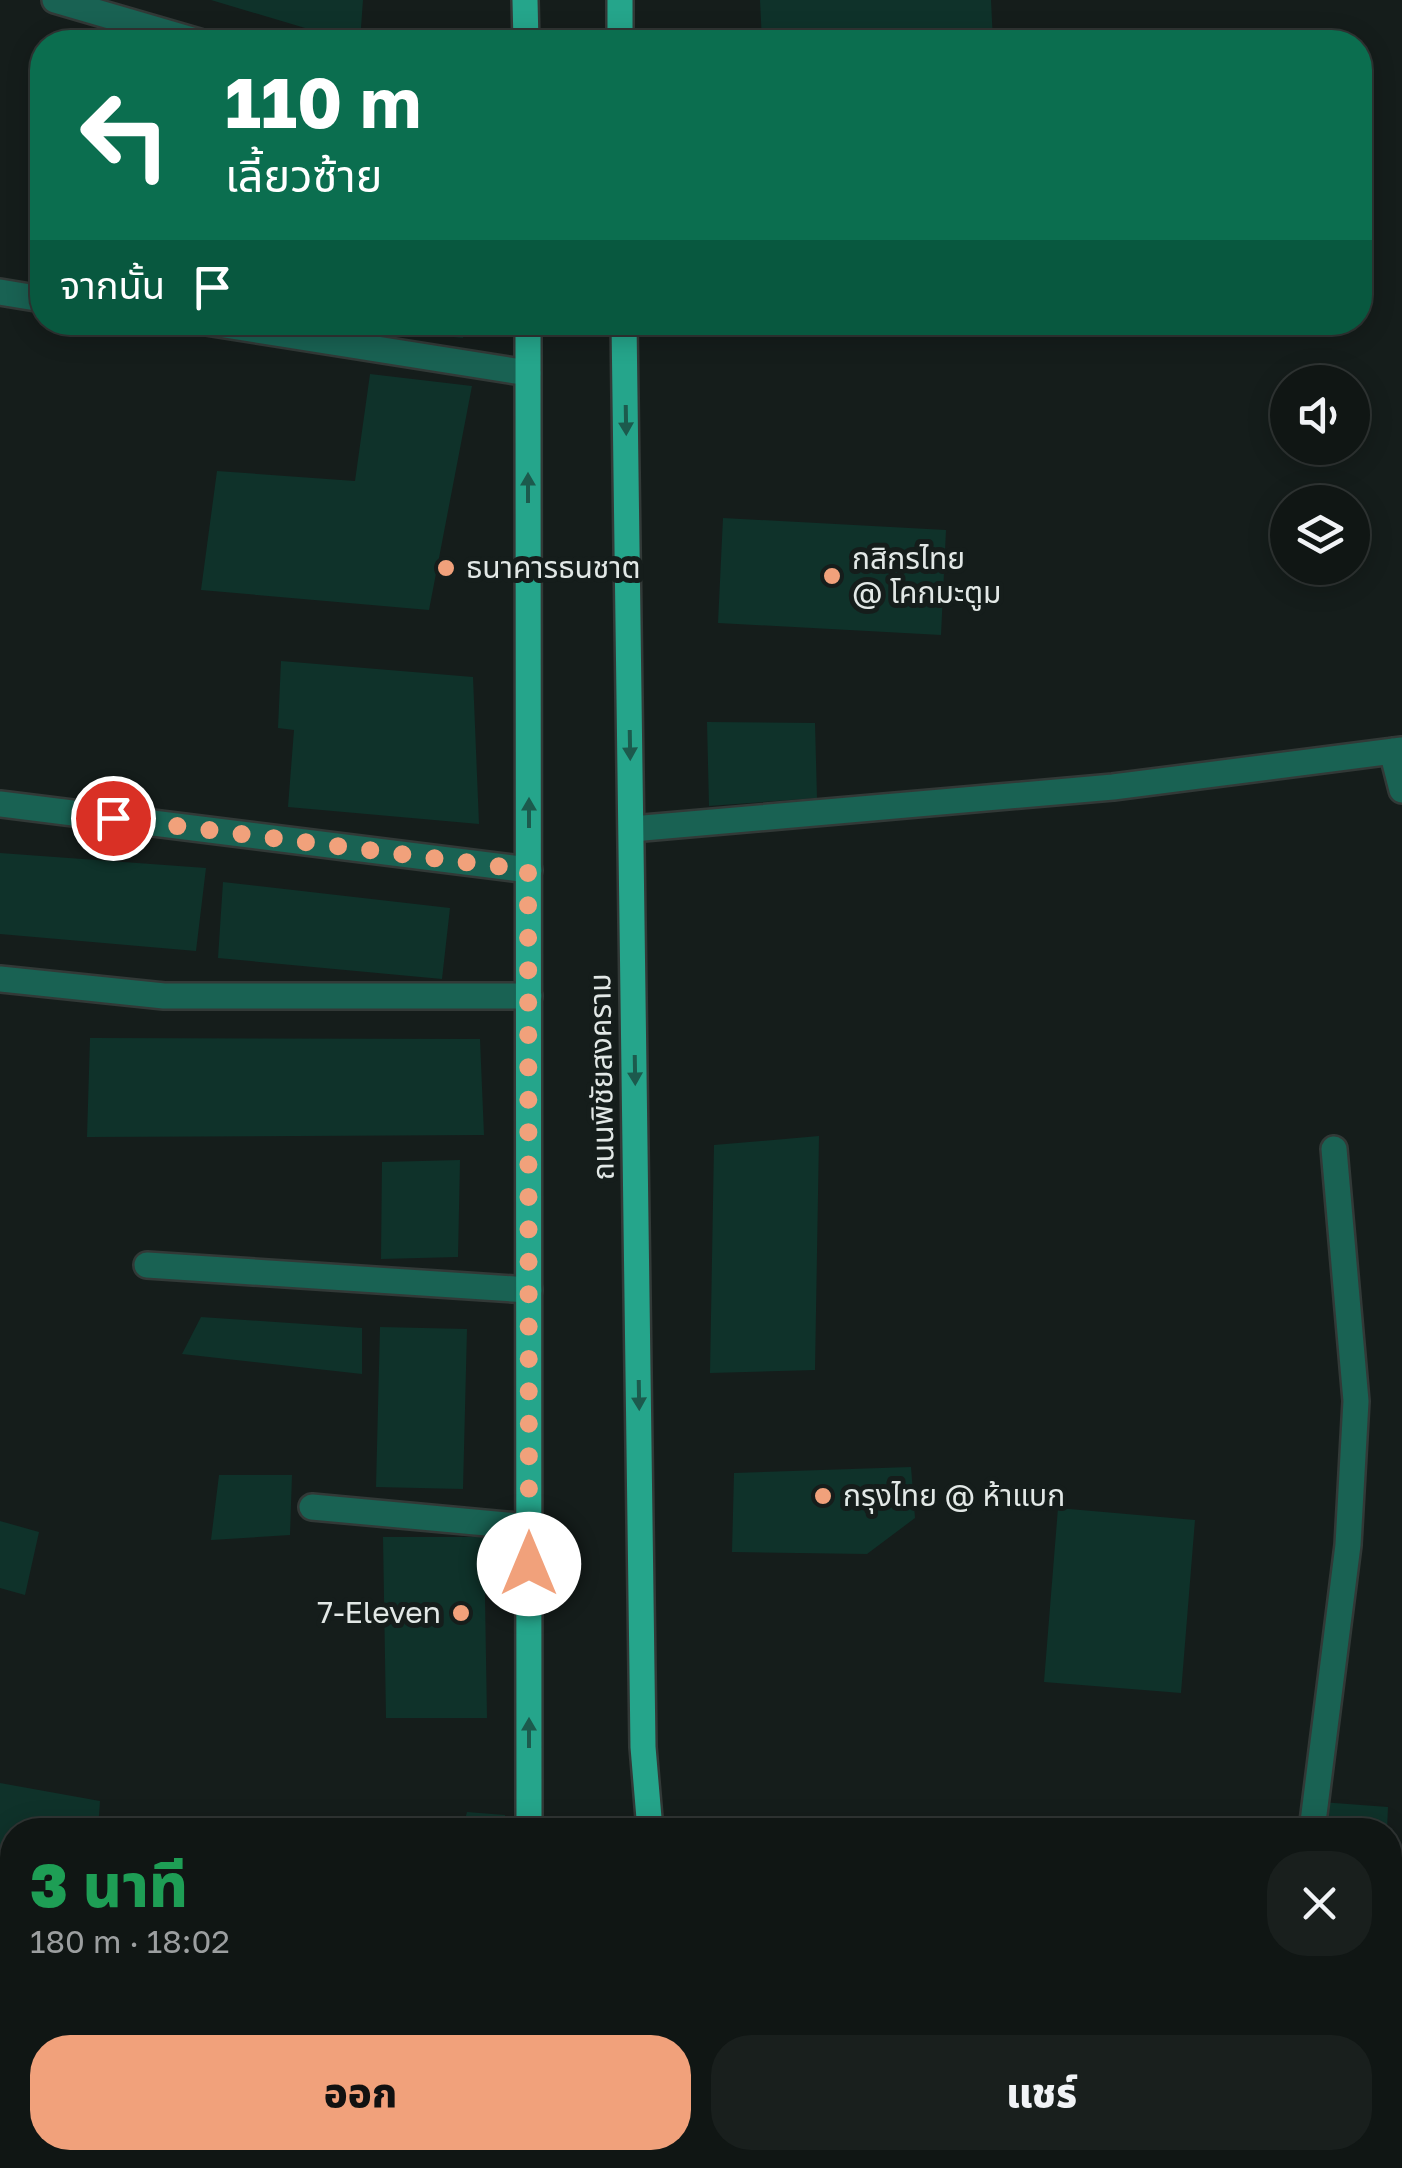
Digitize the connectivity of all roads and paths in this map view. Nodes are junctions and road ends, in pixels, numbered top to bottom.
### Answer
1 (55, 0) edge
2 (526, 0) edge
3 (620, 0) edge
4 (157, 30) edge
5 (526, 30) edge
6 (620, 30) edge
7 (0, 292) edge
8 (30, 296) edge
9 (288, 335) edge
10 (528, 335) edge
11 (624, 335) edge
12 (528, 373) junction
13 (1397, 750) edge
14 (1402, 790) edge
15 (0, 804) edge
16 (632, 830) junction
17 (528, 870) junction
18 (0, 979) edge
19 (529, 996) junction
20 (1334, 1149) dead end
21 (147, 1265) dead end
22 (529, 1290) junction
23 (312, 1507) dead end
24 (529, 1526) junction
25 (530, 1818) edge
26 (649, 1818) edge
27 (1314, 1818) edge

1 - 4 street
2 - 5 main road
3 - 6 main road
7 - 8 street
9 - 12 street
10 - 12 main road
11 -> 16 main road, ถนนพิชัยสงคราม
17 -> 12 main road
13 - 14 street
13 - 16 street
15 - 17 street
16 -> 26 main road, ถนนพิชัยสงคราม
17 - 19 main road
18 - 19 street
19 - 22 main road
20 - 27 street
21 - 22 street
22 - 24 main road
23 - 24 street
25 -> 24 main road

